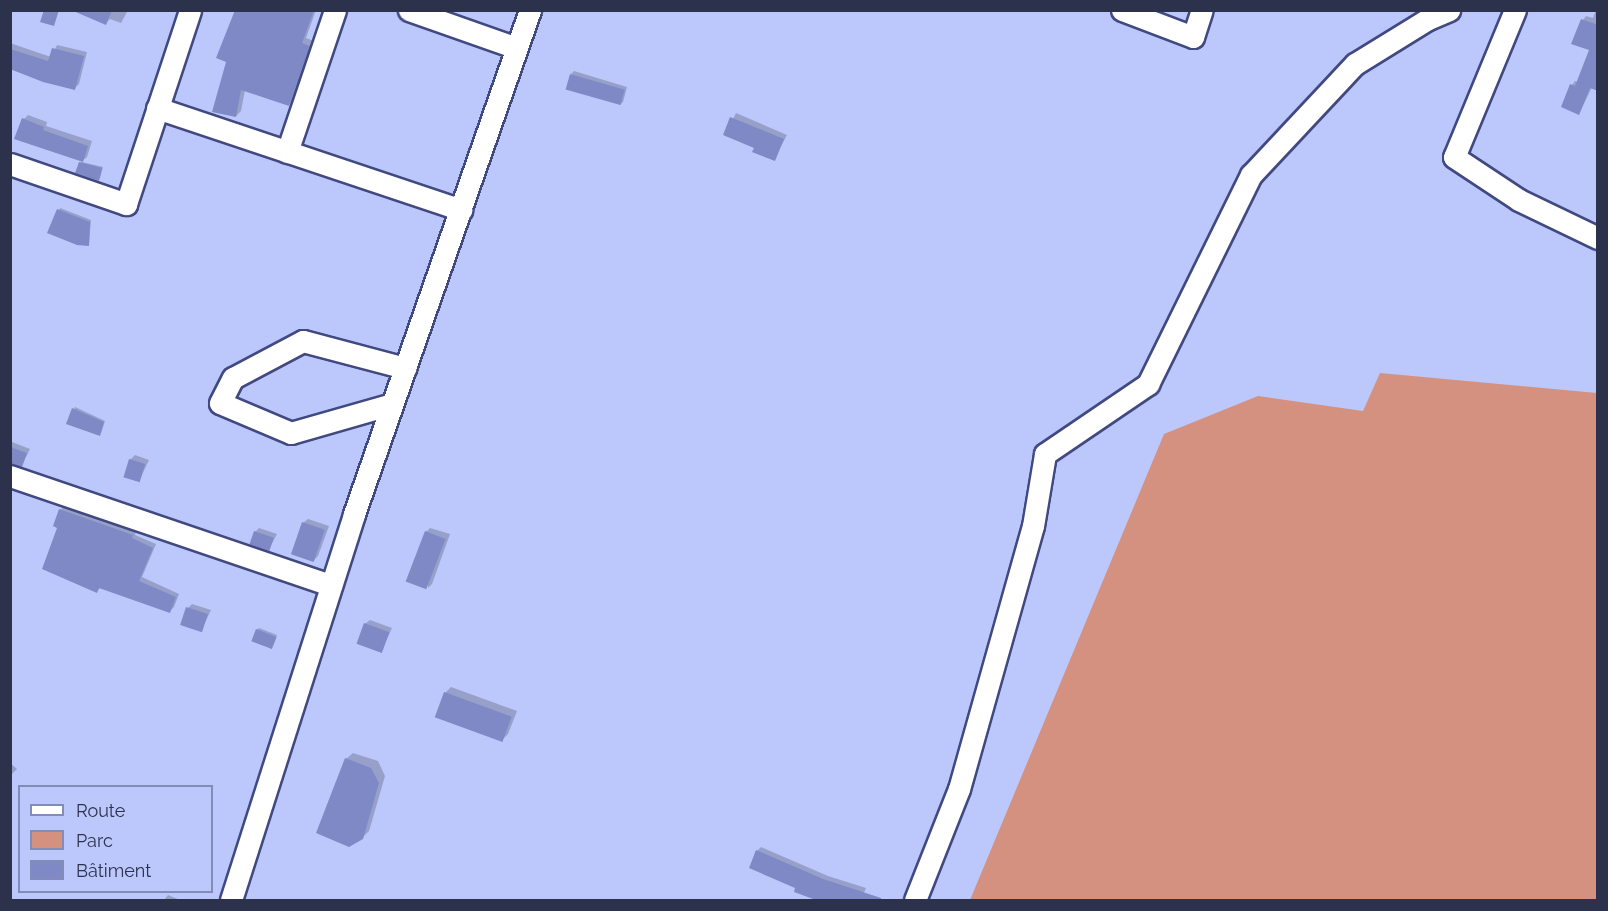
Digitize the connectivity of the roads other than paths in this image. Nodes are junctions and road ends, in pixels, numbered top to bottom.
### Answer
1 (190, 10) edge
2 (335, 10) edge
3 (409, 10) edge
4 (530, 10) edge
5 (1122, 10) edge
6 (1202, 10) edge
7 (1449, 10) edge
8 (1515, 10) edge
9 (518, 48) junction
10 (157, 108) junction
11 (287, 152) junction
12 (10, 164) edge
13 (461, 210) junction
14 (1598, 238) edge
15 (405, 368) junction
16 (392, 405) junction
17 (10, 476) edge
18 (332, 585) junction
19 (231, 900) edge
20 (915, 900) edge

1 - 10 street
2 - 11 street
3 - 9 street
4 - 9 street
5 - 6 street
7 - 20 street
8 - 14 street
9 - 13 street
10 - 11 street
10 - 12 street
11 - 13 street
13 - 15 street
15 - 16 street
15 - 16 street
16 - 18 street
17 - 18 street
18 - 19 street

